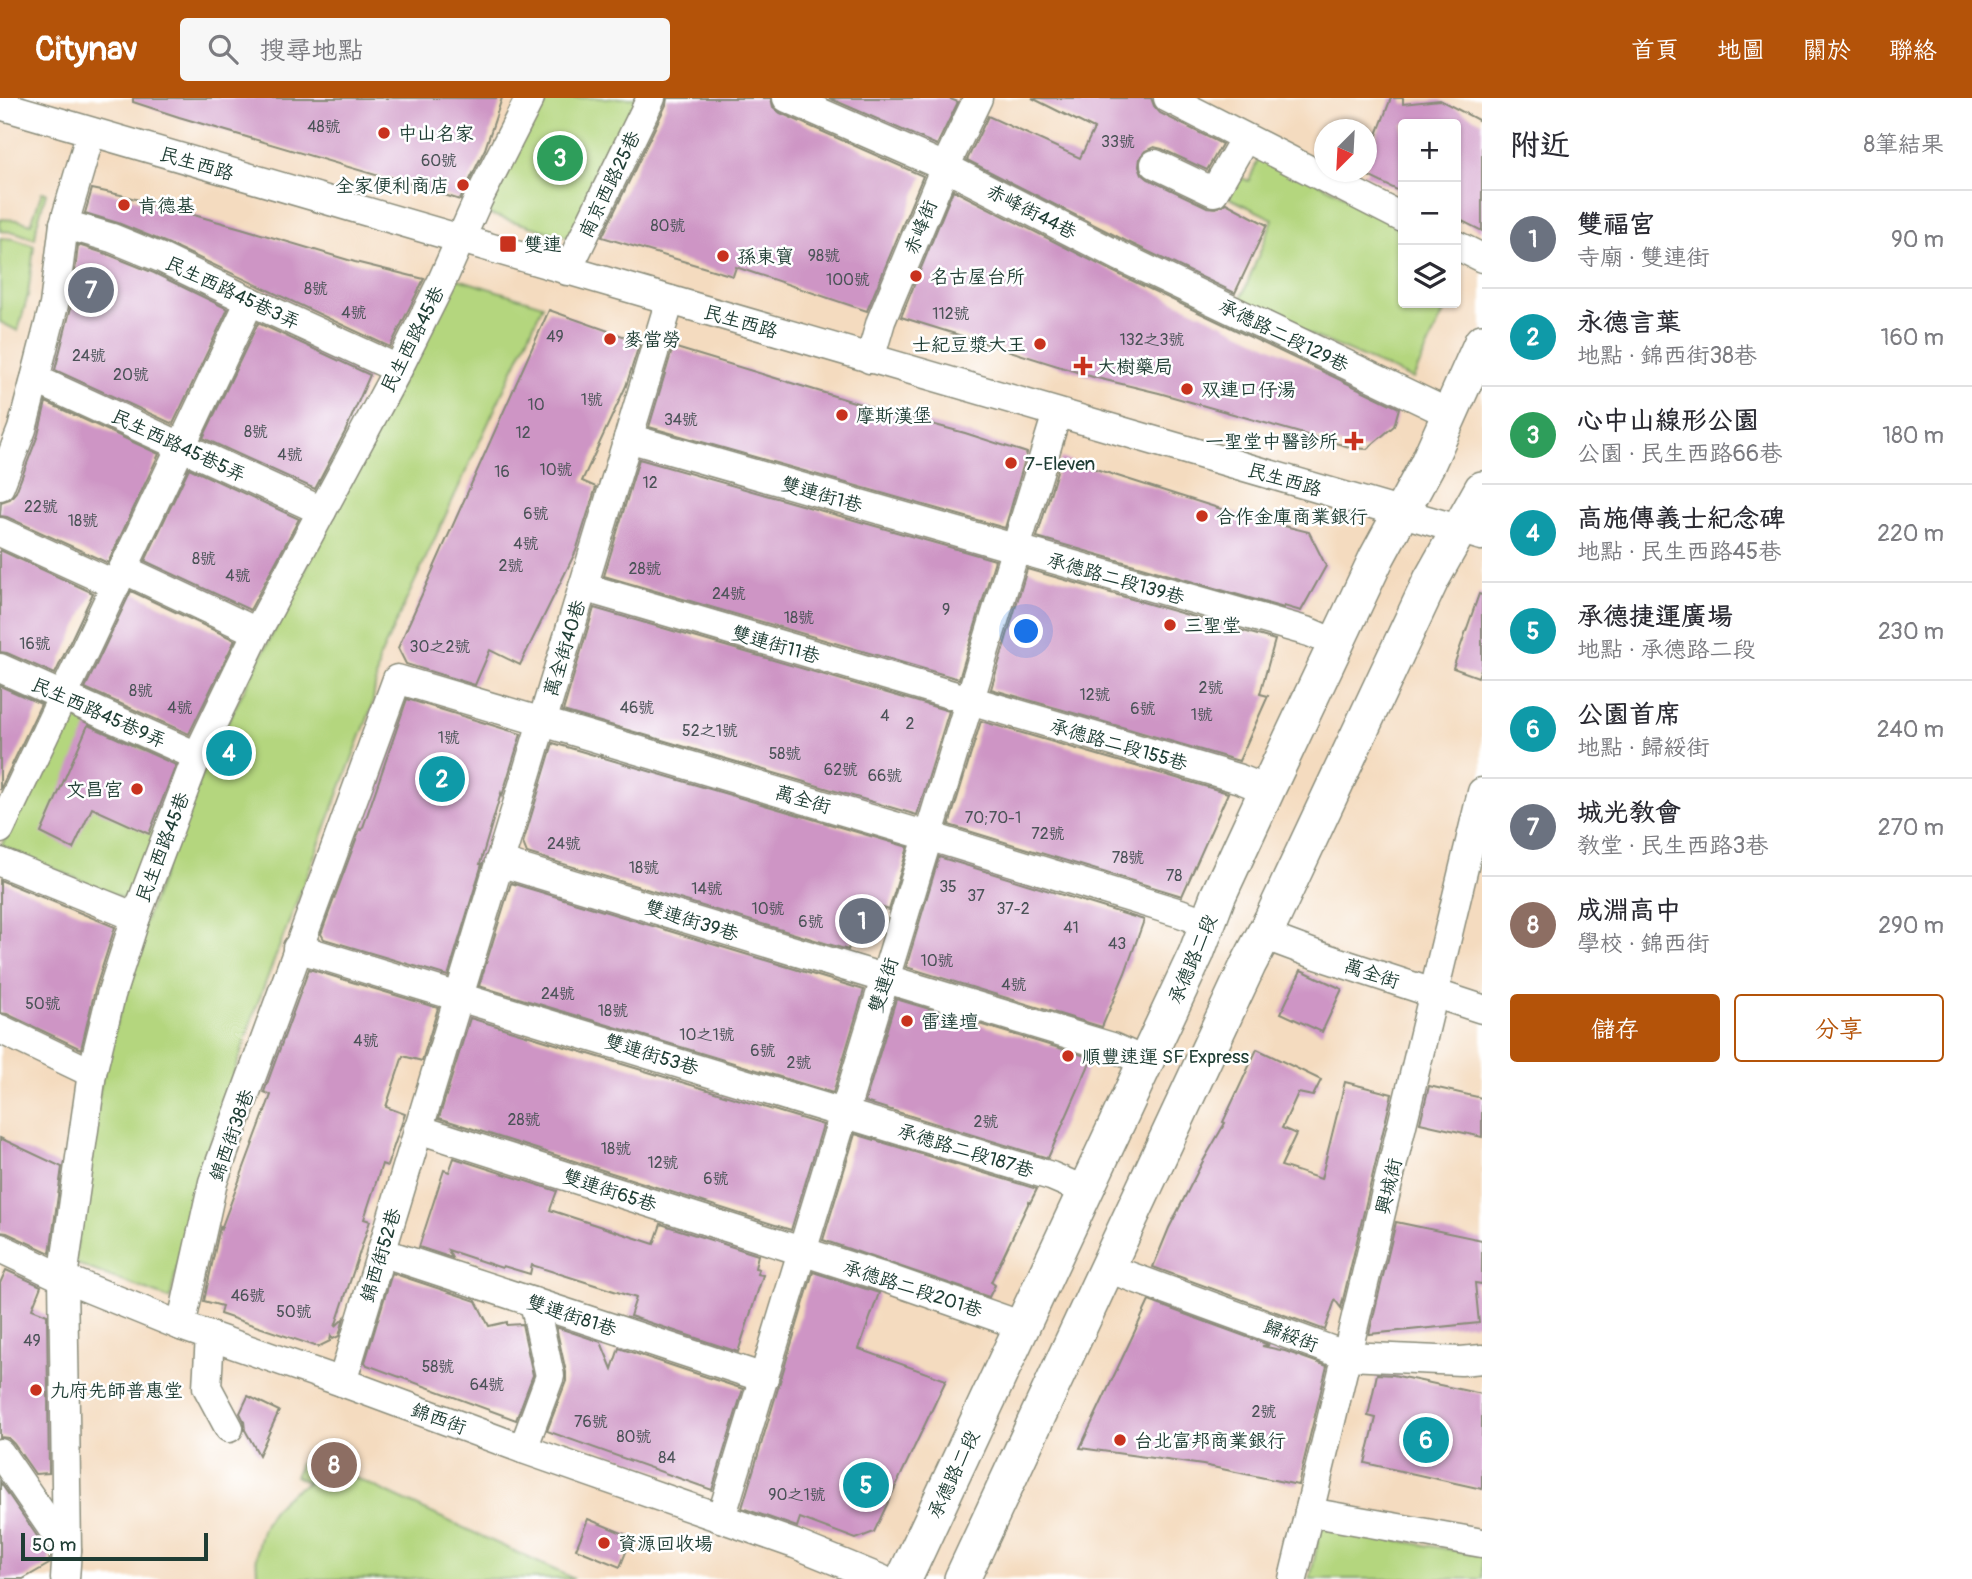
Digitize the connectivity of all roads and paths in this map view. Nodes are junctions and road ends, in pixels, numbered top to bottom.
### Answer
1 (530, 98) edge
2 (651, 98) edge
3 (787, 98) edge
4 (978, 98) edge
5 (1168, 98) edge
6 (0, 106) edge
7 (91, 132) junction
8 (1245, 138) junction
9 (1155, 164) dead end
10 (945, 167) junction
11 (1398, 215) edge
12 (64, 224) junction
13 (1458, 245) edge
14 (455, 250) junction
15 (1119, 256) joint
16 (1482, 258) edge
17 (567, 271) junction
18 (670, 300) junction
19 (250, 301) junction
20 (1482, 341) edge
21 (870, 359) junction
22 (398, 369) junction
23 (35, 379) junction
24 (1057, 412) junction
25 (1450, 414) junction
26 (628, 438) junction
27 (182, 446) junction
28 (0, 486) edge
29 (1482, 489) edge
30 (322, 511) junction
31 (1402, 513) junction
32 (0, 532) edge
33 (1471, 533) edge
34 (1015, 549) junction
35 (119, 577) junction
36 (583, 587) junction
37 (257, 632) junction
38 (1337, 644) junction
39 (0, 668) edge
40 (397, 680) joint
41 (62, 696) junction
42 (969, 701) junction
43 (542, 722) junction
44 (197, 756) junction
45 (1267, 790) junction
46 (1482, 793) edge
47 (0, 829) edge
48 (928, 836) junction
49 (0, 862) edge
50 (499, 862) junction
51 (1471, 882) edge
52 (136, 917) junction
53 (1208, 923) junction
54 (1263, 935) junction
55 (298, 948) junction
56 (885, 978) junction
57 (1434, 994) junction
58 (459, 996) junction
59 (1482, 1009) edge
60 (0, 1029) edge
61 (1146, 1062) junction
62 (92, 1073) junction
63 (844, 1112) junction
64 (418, 1129) junction
65 (1086, 1191) junction
66 (0, 1248) edge
67 (381, 1252) junction
68 (802, 1252) junction
69 (1107, 1268) junction
70 (63, 1278) junction
71 (534, 1302) junction
72 (181, 1326) junction
73 (1023, 1326) junction
74 (210, 1336) junction
75 (1347, 1356) junction
76 (1482, 1359) edge
77 (764, 1378) junction
78 (342, 1382) junction
79 (229, 1428) dead end
80 (523, 1449) junction
81 (0, 1453) edge
82 (1310, 1512) junction
83 (721, 1518) junction
84 (1482, 1543) edge
85 (66, 1550) junction
86 (65, 1579) edge
87 (881, 1579) edge
88 (904, 1579) edge
89 (962, 1579) edge
90 (1293, 1579) edge

1 - 14 street, 民生西路45巷
2 - 17 street, 南京西路25巷
3 - 10 street, 赤峰街44巷
4 - 10 street, 赤峰街
5 - 8 street
6 - 7 street, 民生西路
7 - 12 street
7 - 14 street, 民生西路
8 - 9 street
8 - 11 street
10 - 15 street, 赤峰街44巷
10 - 21 street, 赤峰街
12 - 19 street, 民生西路45巷3弄
12 - 23 street
13 - 16 street
14 - 17 street, 民生西路
14 - 22 street, 民生西路45巷
15 - 25 street, 承德路二段129巷
17 - 18 street, 民生西路
18 - 21 street, 民生西路
18 - 26 street, 萬全街40巷
19 - 22 street, 民生西路45巷3弄
19 - 27 street
20 - 25 main road, 承德路二段
21 - 24 street, 民生西路
22 - 30 street, 民生西路45巷
23 - 27 street, 民生西路45巷5弄
23 - 28 street
24 - 31 street, 民生西路
24 - 34 street, 雙連街
25 - 31 main road, 承德路二段
26 - 34 street, 雙連街1巷
26 - 36 street, 萬全街40巷
27 - 30 street, 民生西路45巷5弄
27 - 35 street
29 - 33 main road
30 - 37 street, 民生西路45巷
31 - 33 street, 民生西路
31 - 38 main road, 承德路二段
32 - 35 street
33 - 54 main road
34 - 38 street, 承德路二段139巷
34 - 42 street, 雙連街
35 - 37 street
35 - 41 street
36 - 42 street, 雙連街11巷
36 - 43 street, 萬全街40巷
37 - 44 street, 民生西路45巷
38 - 45 main road, 承德路二段
39 - 41 street, 民生西路45巷9弄
40 - 43 street, 萬全街
40 - 55 street, 錦西街38巷
41 - 44 street, 民生西路45巷9弄
41 - 47 street
42 - 45 street, 承德路二段155巷
42 - 48 street, 雙連街
43 - 48 street, 萬全街
43 - 50 street, 萬全街40巷
44 - 52 street, 民生西路45巷
45 - 53 main road, 承德路二段
46 - 51 street, 興城街
48 - 53 street, 萬全街
48 - 56 street, 雙連街
49 - 52 street
50 - 56 street, 雙連街39巷
50 - 58 street, 萬全街40巷
51 - 57 street, 興城街
52 - 62 street, 民生西路45巷
53 - 61 main road, 承德路二段
54 - 57 street, 萬全街
54 - 69 main road
55 - 58 street
55 - 72 street, 錦西街38巷
56 - 61 street, 雙連街39巷
56 - 63 street, 雙連街
57 - 59 street, 萬全街
57 - 75 street, 興城街
58 - 63 street, 雙連街53巷
58 - 64 street, 錦西街52巷
60 - 62 street
61 - 65 main road, 承德路二段
62 - 70 street, 民生西路45巷
63 - 65 street, 承德路二段187巷
63 - 68 street, 雙連街
64 - 67 street, 錦西街52巷
64 - 68 street, 雙連街65巷
65 - 73 main road, 承德路二段
66 - 70 street, 錦西街
67 - 71 street, 雙連街81巷
67 - 78 street, 錦西街52巷
68 - 73 street, 承德路二段201巷
68 - 77 street, 雙連街
69 - 75 street, 歸綏街
69 - 89 main road
70 - 72 street, 錦西街
70 - 85 street, 民生西路45巷
71 - 77 street, 雙連街81巷
71 - 80 street
72 - 74 street, 錦西街
73 - 88 main road, 承德路二段
74 - 78 street, 錦西街
74 - 79 street
75 - 76 street, 歸綏街
75 - 82 street, 興城街
77 - 83 street, 雙連街
78 - 80 street, 錦西街
80 - 83 street, 錦西街
81 - 85 street
82 - 84 street
82 - 90 street, 興城街
83 - 87 street, 錦西街
85 - 86 street, 民生西路45巷

